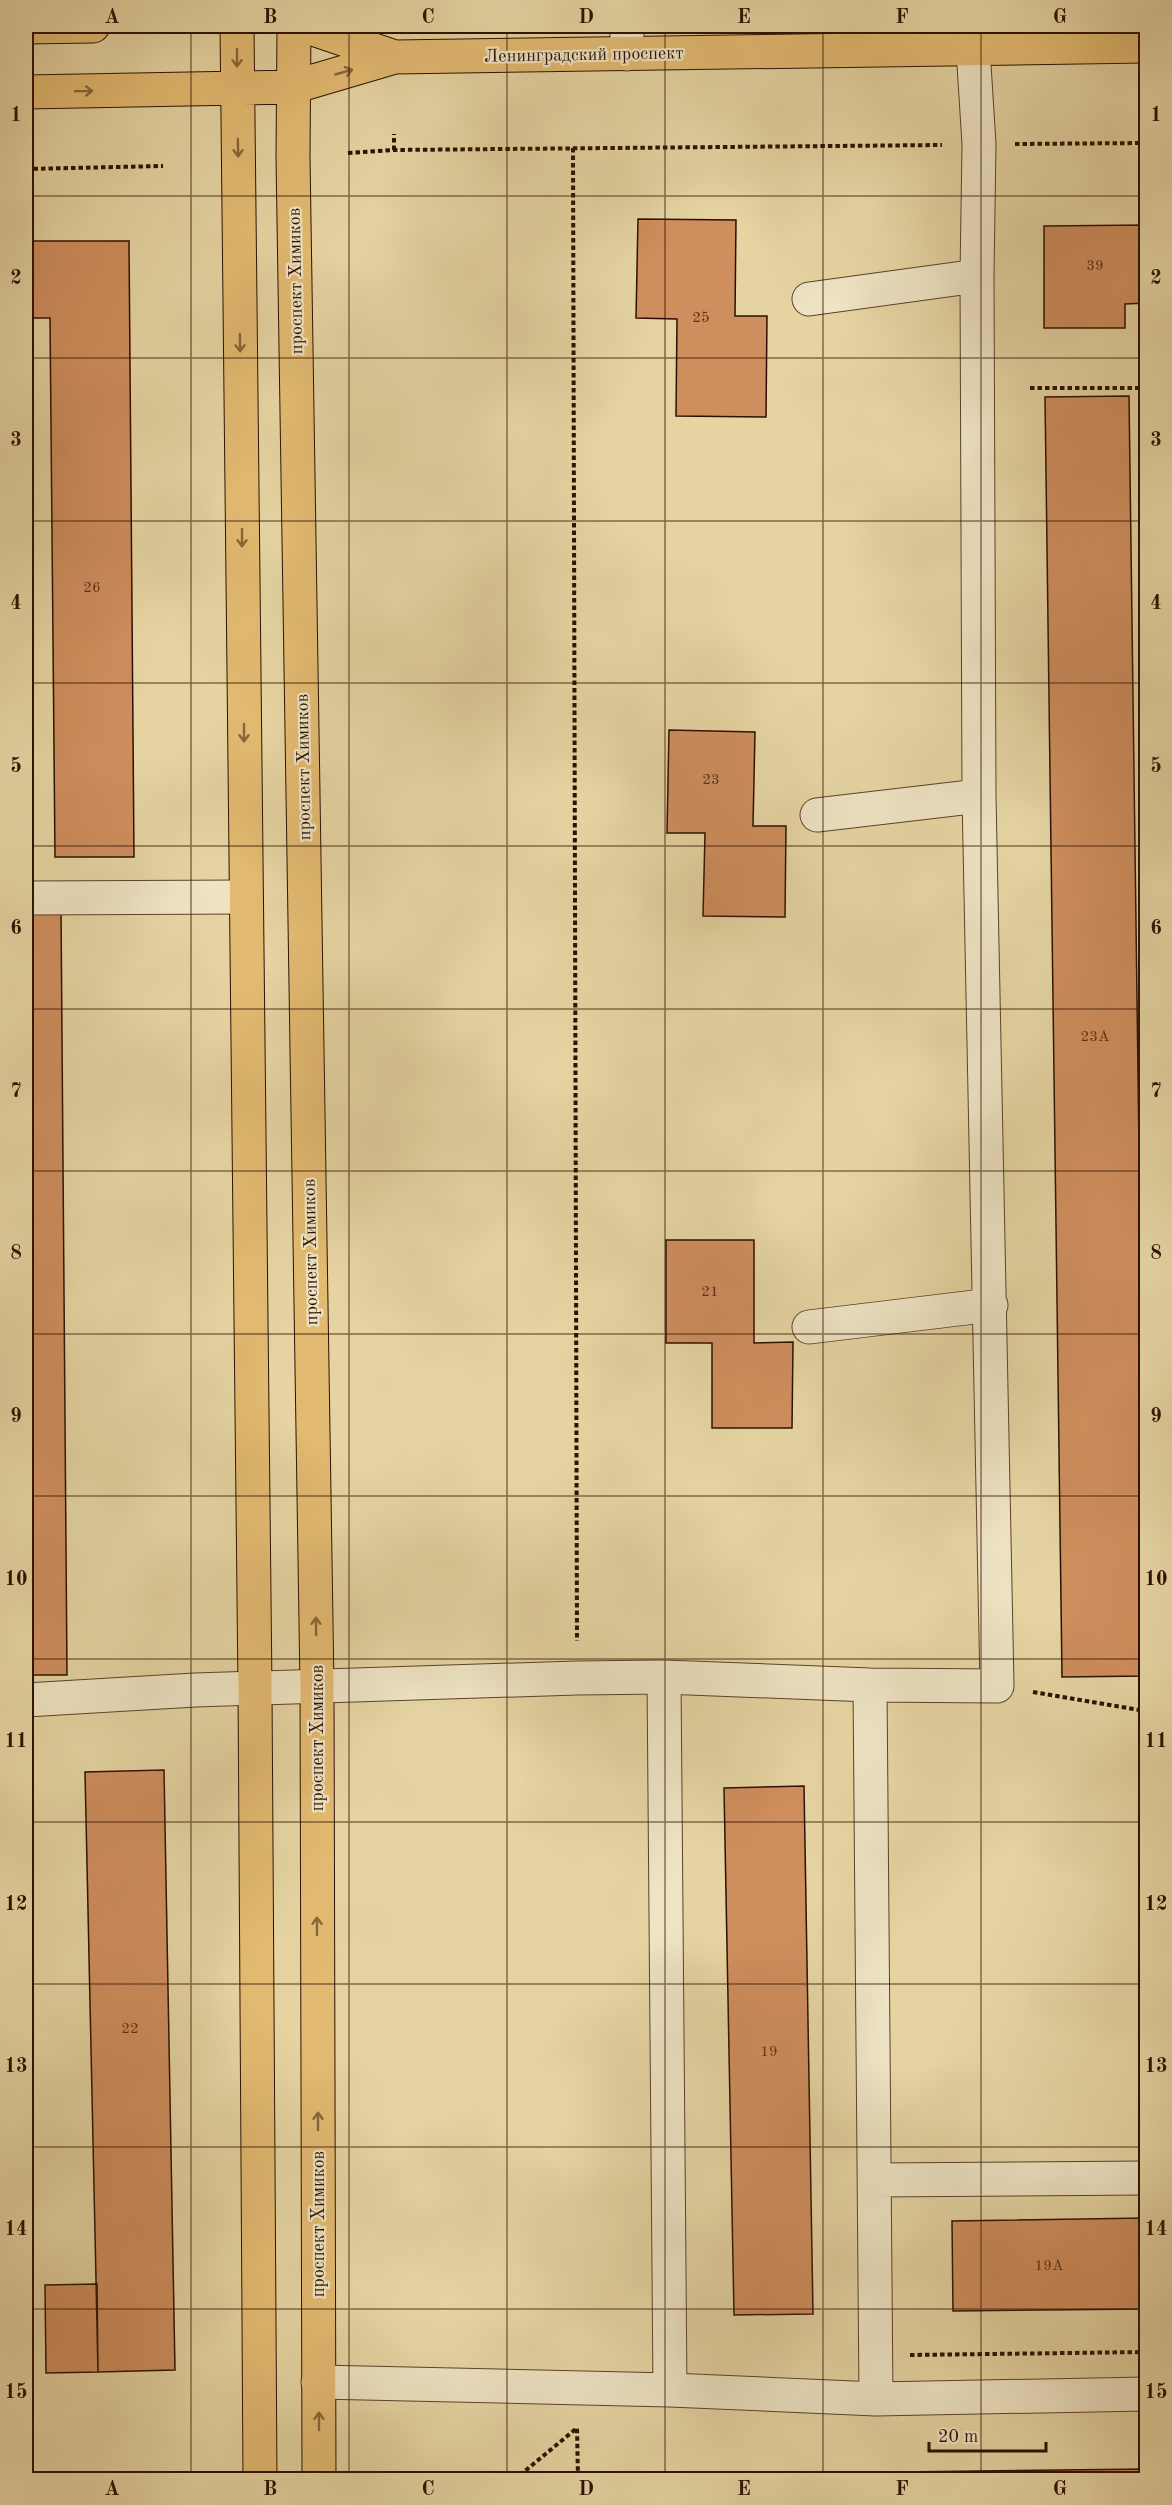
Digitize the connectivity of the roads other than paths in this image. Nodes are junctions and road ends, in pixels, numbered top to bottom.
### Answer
1 (93, 26) edge
2 (237, 26) edge
3 (294, 26) edge
4 (304, 26) edge
5 (26, 27) edge
6 (627, 40) edge
7 (1146, 46) edge
8 (973, 49) junction
9 (395, 57) junction
10 (293, 87) junction
11 (237, 90) junction
12 (26, 92) edge
13 (977, 276) junction
14 (809, 299) dead end
15 (979, 796) junction
16 (817, 815) dead end
17 (245, 897) junction
18 (26, 898) edge
19 (991, 1305) junction
20 (809, 1327) dead end
21 (664, 1677) junction
22 (870, 1685) junction
23 (317, 1686) junction
24 (255, 1688) junction
25 (26, 1700) edge
26 (1146, 2178) edge
27 (876, 2180) junction
28 (318, 2382) junction
29 (670, 2390) junction
30 (1146, 2394) edge
31 (876, 2399) junction
32 (260, 2480) edge
33 (319, 2480) edge

1 - 5 main road
2 -> 11 main road
3 - 10 main road, проспект Химиков
4 - 9 main road
6 - 8 main road, Ленинградский проспект
6 - 9 main road, Ленинградский проспект
7 - 8 main road, Ленинградский проспект
8 - 13 lane
10 -> 9 main road, Ленинградский проспект
10 - 11 main road, Ленинградский проспект
23 -> 10 main road, проспект Химиков
12 -> 11 main road, Ленинградский проспект
11 -> 17 main road
13 - 14 lane
13 - 15 lane
15 - 16 lane
15 - 19 lane
17 - 18 lane
17 - 24 main road
19 - 20 lane
19 - 22 lane
21 - 22 lane
21 - 23 lane
21 - 29 lane
22 - 27 lane
23 - 24 lane
28 -> 23 main road, проспект Химиков
24 - 25 lane
24 - 32 main road
26 - 27 lane
27 - 31 lane
28 - 29 lane
33 -> 28 main road, проспект Химиков
29 - 31 lane
30 - 31 lane

